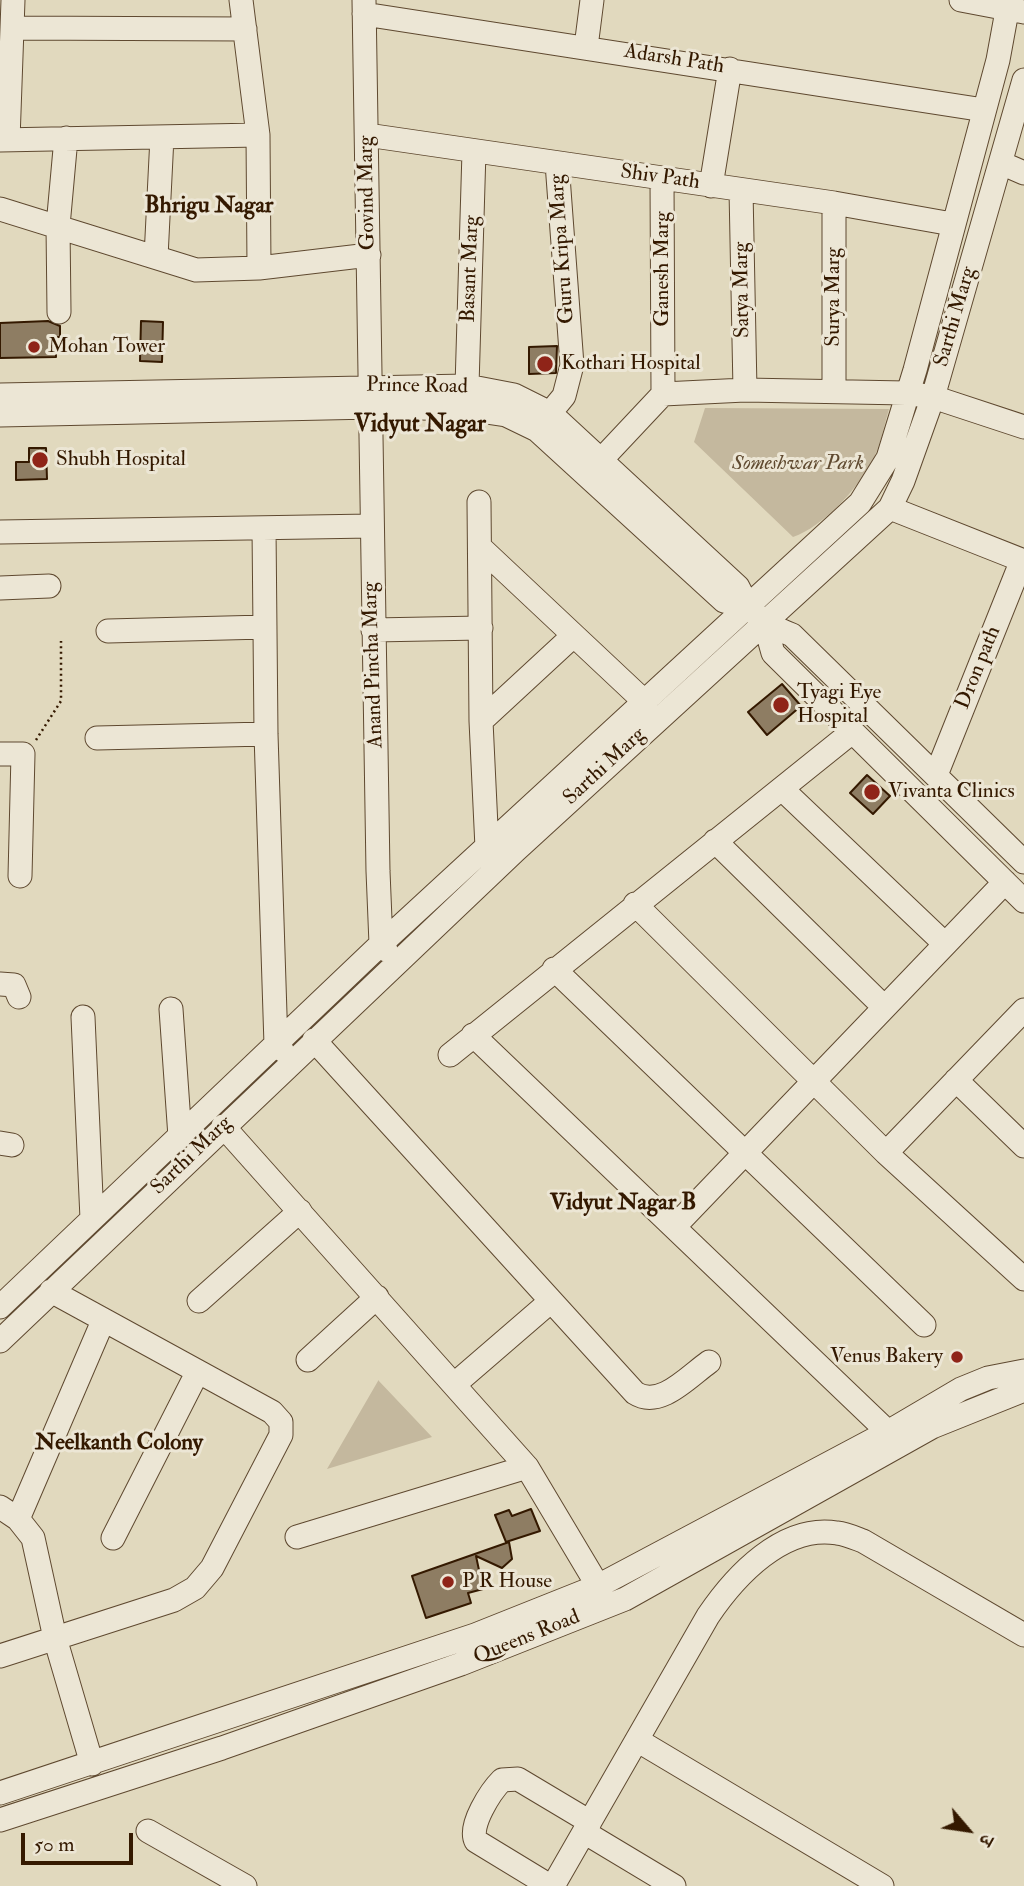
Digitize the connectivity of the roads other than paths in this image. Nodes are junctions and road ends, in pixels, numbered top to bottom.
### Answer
1 (13, 0) edge
2 (241, 0) edge
3 (592, 0) edge
4 (961, 0) edge
5 (1013, 6) edge
6 (364, 7) edge
7 (12, 28) junction
8 (245, 29) junction
9 (586, 47) junction
10 (730, 69) junction
11 (1024, 80) edge
12 (984, 110) junction
13 (258, 135) junction
14 (367, 135) junction
15 (162, 137) junction
16 (66, 138) junction
17 (4, 140) edge
18 (474, 151) junction
19 (557, 163) junction
20 (1001, 163) junction
21 (1024, 173) edge
22 (662, 178) junction
23 (711, 186) junction
24 (741, 190) junction
25 (834, 203) junction
26 (0, 209) edge
27 (953, 224) junction
28 (58, 226) junction
29 (369, 254) junction
30 (156, 257) junction
31 (259, 268) junction
32 (59, 312) dead end
33 (467, 386) junction
34 (745, 390) junction
35 (834, 391) junction
36 (906, 393) junction
37 (663, 394) junction
38 (0, 395) edge
39 (372, 396) junction
40 (933, 397) junction
41 (550, 413) junction
42 (0, 415) edge
43 (1024, 427) edge
44 (601, 460) junction
45 (479, 502) dead end
46 (890, 508) junction
47 (371, 526) junction
48 (264, 528) junction
49 (0, 532) edge
50 (482, 549) junction
51 (1023, 561) edge
52 (49, 586) dead end
53 (0, 588) edge
54 (748, 608) junction
55 (765, 624) junction
56 (265, 628) junction
57 (481, 628) junction
58 (373, 630) junction
59 (108, 631) dead end
60 (573, 636) junction
61 (646, 702) junction
62 (481, 721) junction
63 (852, 732) junction
64 (266, 734) junction
65 (97, 738) dead end
66 (10, 754) edge
67 (936, 775) junction
68 (782, 789) junction
69 (715, 841) junction
70 (501, 845) junction
71 (1023, 858) edge
72 (20, 876) dead end
73 (1004, 882) junction
74 (1024, 901) edge
75 (635, 904) junction
76 (945, 944) junction
77 (389, 953) junction
78 (554, 969) junction
79 (0, 984) edge
80 (19, 997) dead end
81 (884, 1007) junction
82 (171, 1009) dead end
83 (1024, 1010) edge
84 (82, 1017) dead end
85 (473, 1035) junction
86 (314, 1040) junction
87 (284, 1053) junction
88 (450, 1055) dead end
89 (956, 1080) junction
90 (814, 1081) junction
91 (223, 1126) junction
92 (180, 1138) junction
93 (1024, 1146) edge
94 (886, 1153) junction
95 (746, 1154) junction
96 (300, 1211) junction
97 (92, 1219) junction
98 (674, 1227) junction
99 (1024, 1279) edge
100 (51, 1291) junction
101 (377, 1297) junction
102 (199, 1301) dead end
103 (551, 1301) junction
104 (0, 1307) edge
105 (103, 1321) junction
106 (924, 1325) dead end
107 (0, 1341) edge
108 (308, 1360) dead end
109 (709, 1362) dead end
110 (1024, 1371) edge
111 (197, 1373) junction
112 (456, 1383) junction
113 (1024, 1390) edge
114 (888, 1432) junction
115 (527, 1467) junction
116 (9, 1513) edge
117 (715, 1524) junction
118 (297, 1537) dead end
119 (113, 1538) dead end
120 (728, 1544) junction
121 (597, 1586) junction
122 (1024, 1634) edge
123 (55, 1638) junction
124 (0, 1656) edge
125 (637, 1740) junction
126 (92, 1764) junction
127 (0, 1793) edge
128 (0, 1820) edge
129 (587, 1827) junction
130 (148, 1831) dead end
131 (858, 1880) edge
132 (246, 1886) edge
133 (552, 1886) edge
134 (674, 1886) edge
135 (882, 1886) edge

1 - 7 street
2 - 8 street
3 - 9 street
4 - 5 street
5 - 12 street
6 - 9 street, Adarsh Path
6 - 14 street, Govind Marg
7 - 8 street
7 - 17 street
8 - 13 street
9 - 10 street, Adarsh Path
10 - 12 street, Adarsh Path
10 - 23 street
11 - 20 street, Sarthi Marg
12 - 27 street
13 - 15 street
13 - 31 street
14 - 18 street, Shiv Path
14 - 29 street, Govind Marg
15 - 16 street
15 - 30 street
16 - 17 street
16 - 28 street
18 - 19 street, Shiv Path
18 - 33 street, Basant Marg
19 - 22 street, Shiv Path
19 - 41 street, Guru Kripa Marg
20 - 21 street
20 - 40 street, Sarthi Marg
22 - 23 street, Shiv Path
22 - 37 street, Ganesh Marg
23 - 24 street, Shiv Path
24 - 25 street, Shiv Path
24 - 34 street, Satya Marg
25 - 27 street, Shiv Path
25 - 35 street, Surya Marg
26 - 28 street
27 - 36 street
28 - 30 street
28 - 32 street
29 - 31 street
29 - 39 street, Govind Marg
30 - 31 street
33 - 39 street, Prince Road
33 - 41 street, Prince Road
34 - 35 street
34 - 37 street
35 - 36 street
36 - 40 street
36 - 54 street
37 - 44 street
38 - 39 street, Prince Road
39 - 42 street, Prince Road
39 - 47 street, Anand Pincha Marg
39 - 54 street, Prince Road
40 - 43 street
40 - 46 street, Sarthi Marg
41 - 44 street, Prince Road
44 - 54 street, Prince Road
45 - 50 street
46 - 51 street
46 - 55 street, Sarthi Marg
47 - 48 street
47 - 58 street, Anand Pincha Marg
48 - 49 street
48 - 56 street
50 - 57 street
50 - 60 street
51 - 67 street, Dron path
52 - 53 street
54 - 55 street, Prince Road
54 - 61 street
55 - 63 street, Prince Road
55 - 67 street, Prince Road
55 - 70 street, Sarthi Marg
56 - 59 street
56 - 64 street
57 - 58 street
57 - 62 street
58 - 77 street, Anand Pincha Marg
60 - 61 street
60 - 62 street
61 - 70 street
62 - 70 street
63 - 68 street
63 - 73 street, Prince Road
64 - 65 street
64 - 87 street
66 - 72 street
67 - 71 street, Prince Road
68 - 69 street
68 - 76 street
69 - 75 street
69 - 81 street
70 - 77 street
73 - 74 street, Prince Road
73 - 76 street
75 - 78 street
75 - 90 street
76 - 81 street
77 - 86 street, Sarthi Marg
77 - 87 street
78 - 85 street
78 - 95 street
79 - 80 street
81 - 90 street
82 - 92 street
83 - 89 street
84 - 97 street
85 - 88 street
85 - 98 street
86 - 87 street, Sarthi Marg
86 - 103 street
87 - 91 street, Sarthi Marg
87 - 92 street
89 - 93 street
89 - 94 street
90 - 94 street
90 - 95 street
91 - 96 street
91 - 100 street, Sarthi Marg
92 - 97 street
94 - 99 street
95 - 98 street
95 - 106 street
96 - 101 street
96 - 102 street
97 - 104 street
98 - 114 street
100 - 105 street
100 - 107 street, Sarthi Marg
101 - 108 street
101 - 112 street
103 - 109 street
103 - 112 street
105 - 111 street
105 - 116 street
110 - 114 street, Queens Road
111 - 119 street
111 - 123 street
112 - 115 street
113 - 120 street, Queens Road
114 - 117 street, Queens Road
115 - 118 street
115 - 121 street
116 - 123 street
117 - 120 street
117 - 121 street, Queens Road
120 - 128 street, Queens Road
121 - 126 street, Queens Road
122 - 125 street
123 - 124 street
123 - 126 street
125 - 129 street
125 - 131 street
126 - 127 street, Queens Road
129 - 133 street
129 - 133 street
129 - 134 street
130 - 132 street
131 - 135 street

